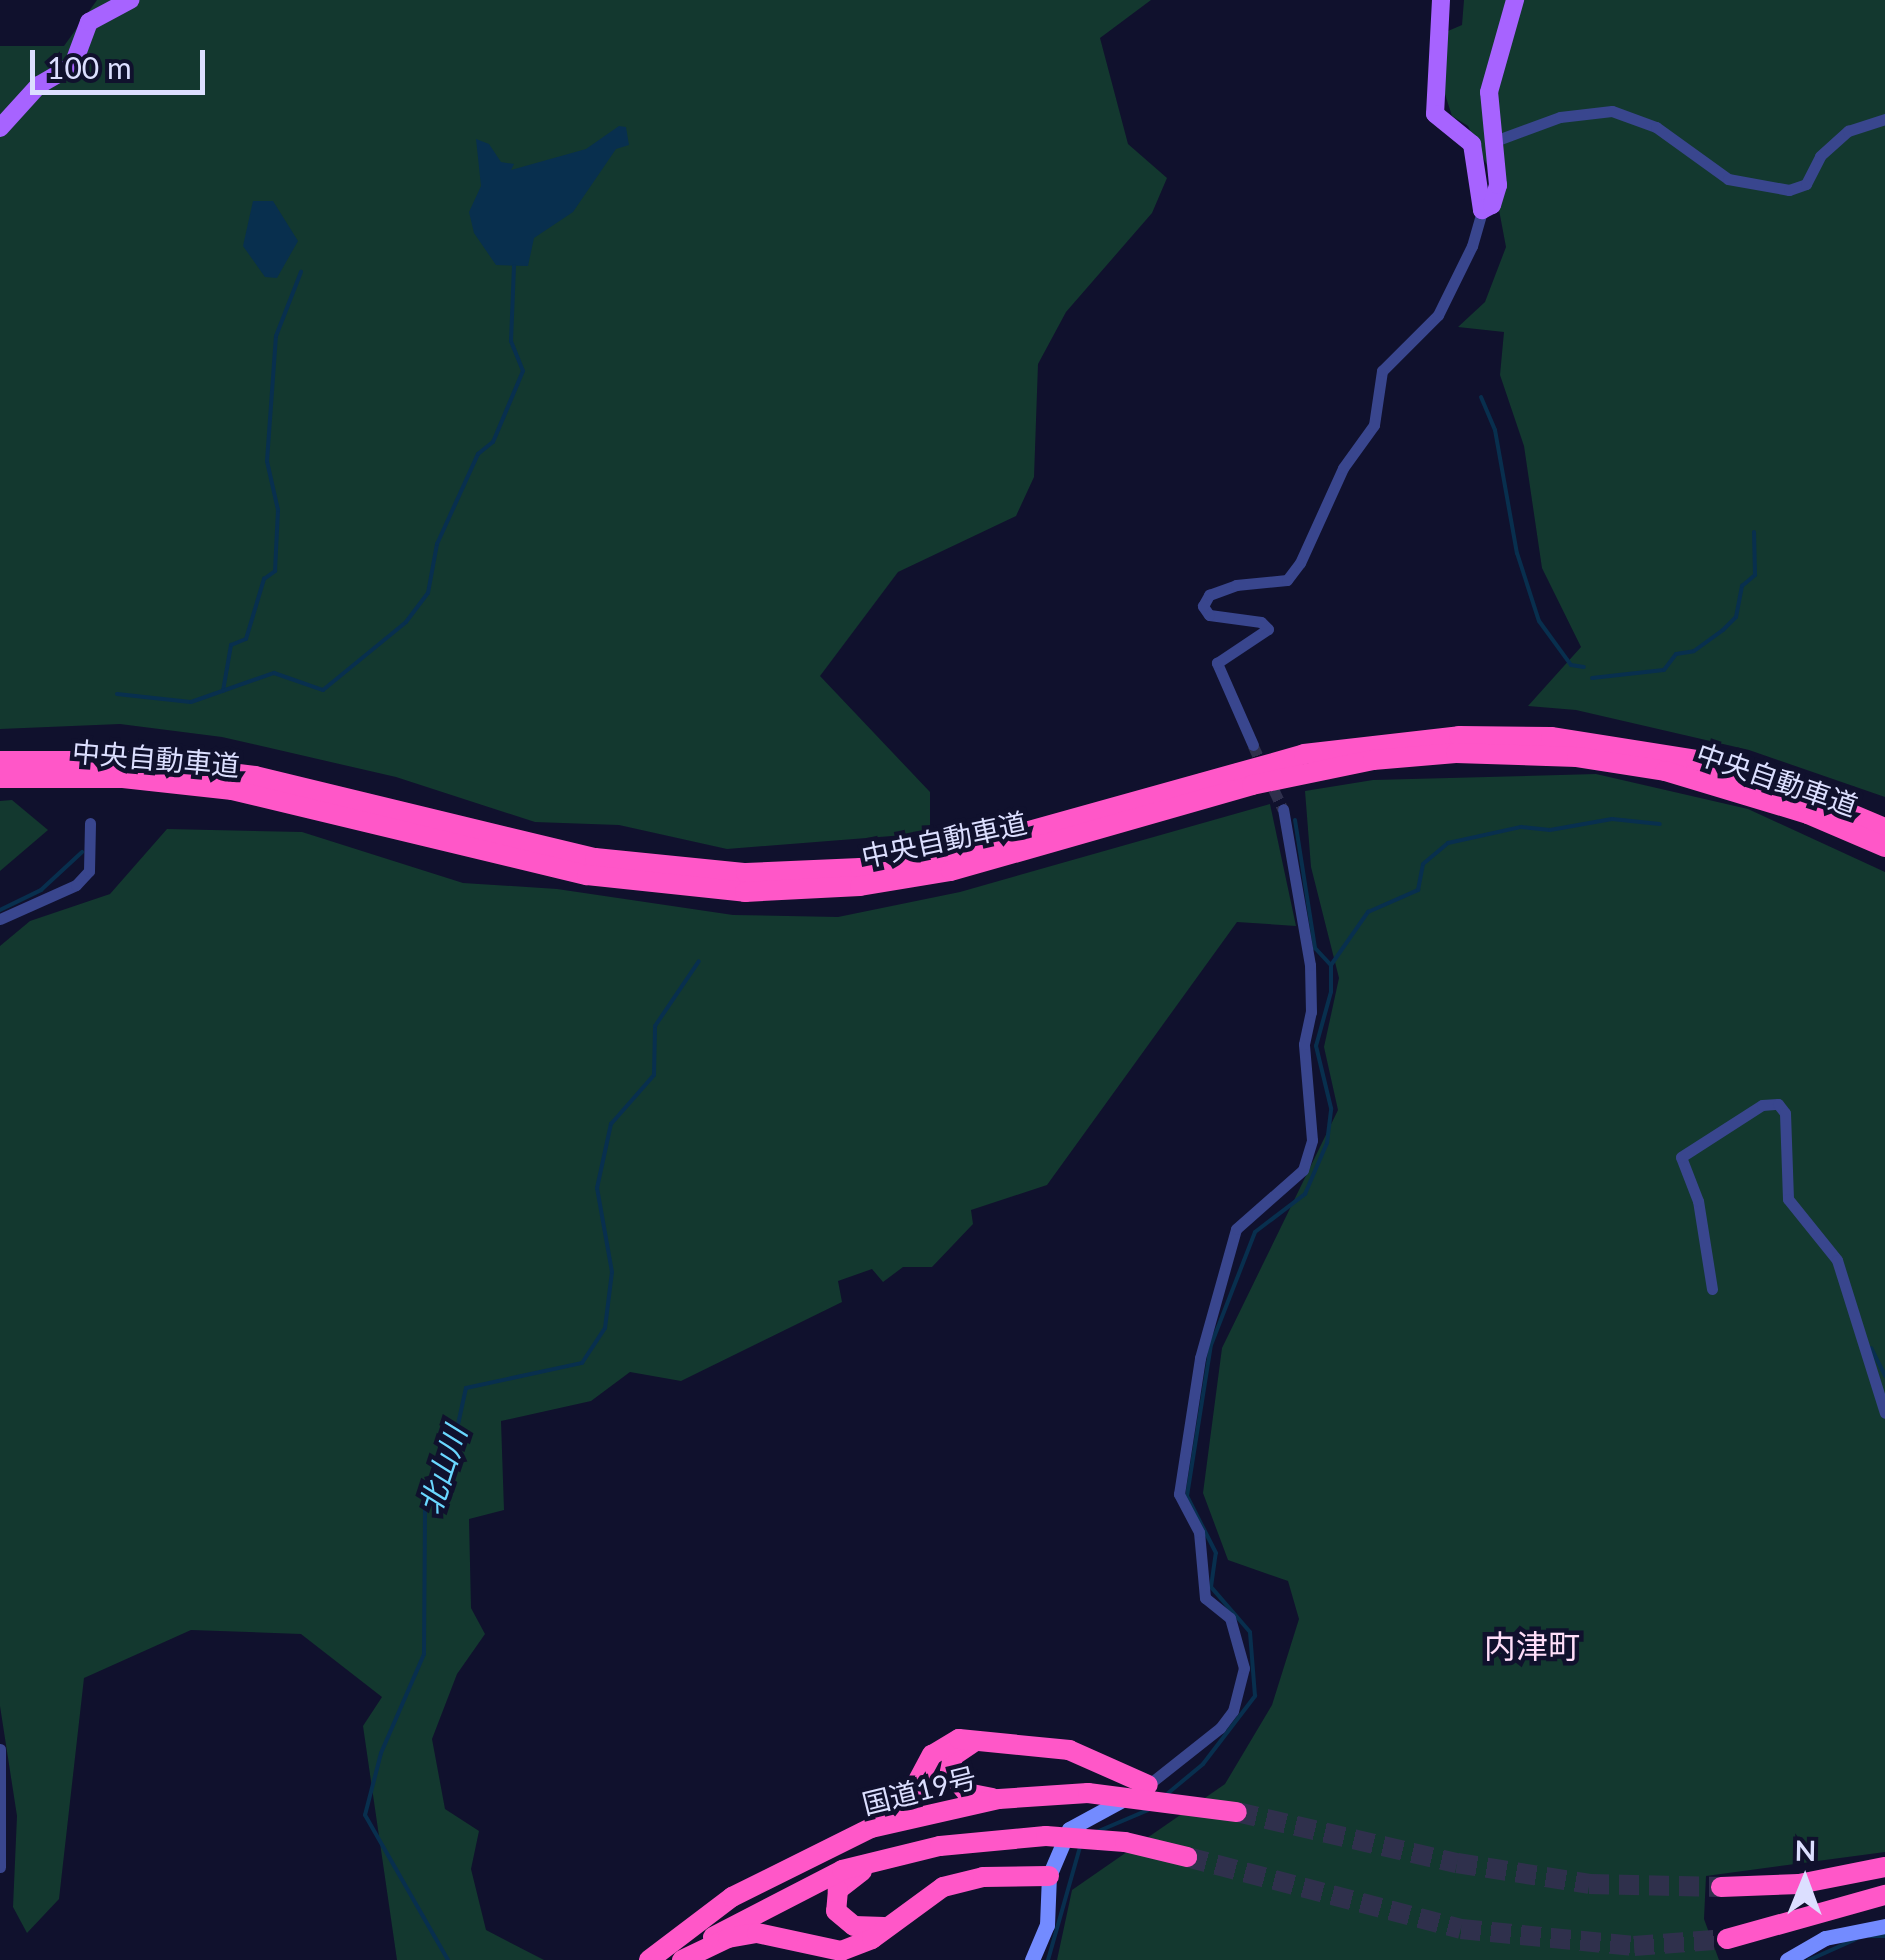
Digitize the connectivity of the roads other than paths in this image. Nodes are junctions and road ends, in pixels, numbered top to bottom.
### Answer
1 (130, 0) edge
2 (1440, 0) edge
3 (1514, 0) edge
4 (1885, 119) edge
5 (0, 128) edge
6 (1492, 142) junction
7 (1482, 210) junction
8 (1252, 744) tunnel mouth
9 (0, 761) edge
10 (0, 778) edge
11 (1282, 809) tunnel mouth
12 (90, 824) dead end
13 (1885, 828) edge
14 (1885, 847) edge
15 (0, 919) edge
16 (1712, 1289) dead end
17 (1885, 1413) edge
18 (980, 1739) junction
19 (0, 1750) edge
20 (1148, 1785) junction
21 (999, 1799) junction
22 (1236, 1812) tunnel mouth
23 (871, 1828) junction
24 (890, 1856) junction
25 (1186, 1857) tunnel mouth
26 (0, 1867) edge
27 (1885, 1867) edge
28 (1049, 1876) junction
29 (1721, 1887) tunnel mouth
30 (1885, 1895) edge
31 (1885, 1926) edge
32 (884, 1927) junction
33 (1727, 1939) tunnel mouth
34 (649, 1960) edge
35 (681, 1960) edge
36 (1032, 1960) edge
37 (1787, 1960) edge

1 - 5 main road
2 - 7 main road
3 - 6 main road
4 - 6 street
6 - 7 main road
7 - 8 street
9 - 13 highway, 中央自動車道
10 - 14 highway, 中央自動車道
11 - 20 street
12 - 15 street
16 - 17 street
18 - 20 highway
18 - 21 highway
18 - 23 highway
19 - 26 street
20 - 28 street
21 - 22 highway, 国道19号, bridge
21 - 23 highway, 国道19号
23 - 34 highway, 国道19号
24 - 25 highway, 国道19号, bridge
24 - 32 highway
24 - 35 highway, 国道19号
27 - 29 highway
28 - 32 highway
28 - 36 street
30 - 33 highway
31 - 37 street
32 - 35 highway

